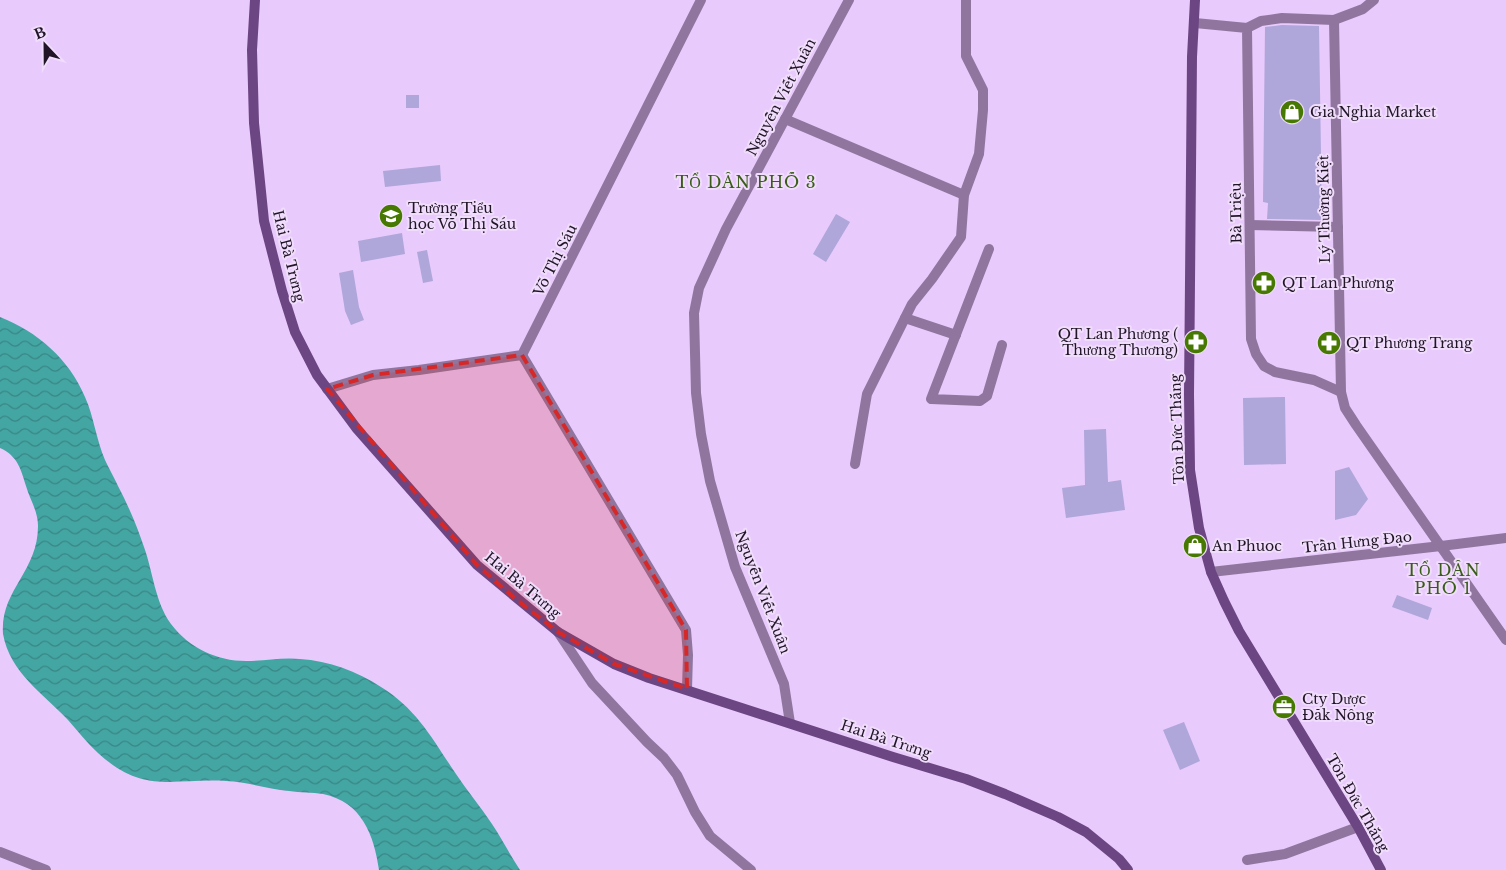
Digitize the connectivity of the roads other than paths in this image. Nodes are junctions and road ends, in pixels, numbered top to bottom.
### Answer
1 (254, 0) edge
2 (701, 0) edge
3 (849, 0) edge
4 (966, 0) edge
5 (1195, 0) edge
6 (1374, 0) edge
7 (1334, 20) junction
8 (1195, 23) junction
9 (1247, 28) junction
10 (785, 118) junction
11 (964, 195) junction
12 (1250, 225) junction
13 (1338, 227) junction
14 (989, 249) dead end
15 (905, 318) junction
16 (956, 335) junction
17 (1002, 345) dead end
18 (522, 355) junction
19 (327, 389) junction
20 (1341, 392) junction
21 (855, 464) dead end
22 (1506, 538) edge
23 (1441, 546) junction
24 (1212, 572) junction
25 (558, 632) junction
26 (1506, 640) edge
27 (687, 689) junction
28 (790, 723) junction
29 (1358, 827) junction
30 (0, 852) edge
31 (1247, 860) dead end
32 (46, 870) edge
33 (751, 870) edge
34 (1128, 870) edge
35 (1381, 870) edge

1 - 19 street, Hai Bà Trưng
2 - 18 street, Võ Thị Sáu
3 - 10 street, Nguyễn Viết Xuân
4 - 11 street
5 - 8 street, Tôn Đức Thắng
6 - 7 street
7 - 9 street
7 - 13 street, Lý Thường Kiệt
8 - 9 street
8 - 24 street, Tôn Đức Thắng
9 - 12 street, Bà Triệu
10 - 11 street
10 - 28 street, Nguyễn Viết Xuân
11 - 15 street
12 - 13 street
12 - 20 street, Bà Triệu
13 - 20 street, Lý Thường Kiệt
14 - 16 street
15 - 16 street
15 - 21 street
16 - 17 street
18 - 19 street
18 - 27 street
19 - 25 street, Hai Bà Trưng
20 - 23 street, Lý Thường Kiệt
22 - 23 street, Trần Hưng Đạo
23 - 24 street, Trần Hưng Đạo
23 - 26 street, Lý Thường Kiệt
24 - 29 street, Tôn Đức Thắng
25 - 27 street, Hai Bà Trưng
25 - 33 street
27 - 28 street, Hai Bà Trưng
28 - 34 street, Hai Bà Trưng
29 - 31 street
29 - 35 street, Tôn Đức Thắng
30 - 32 street

